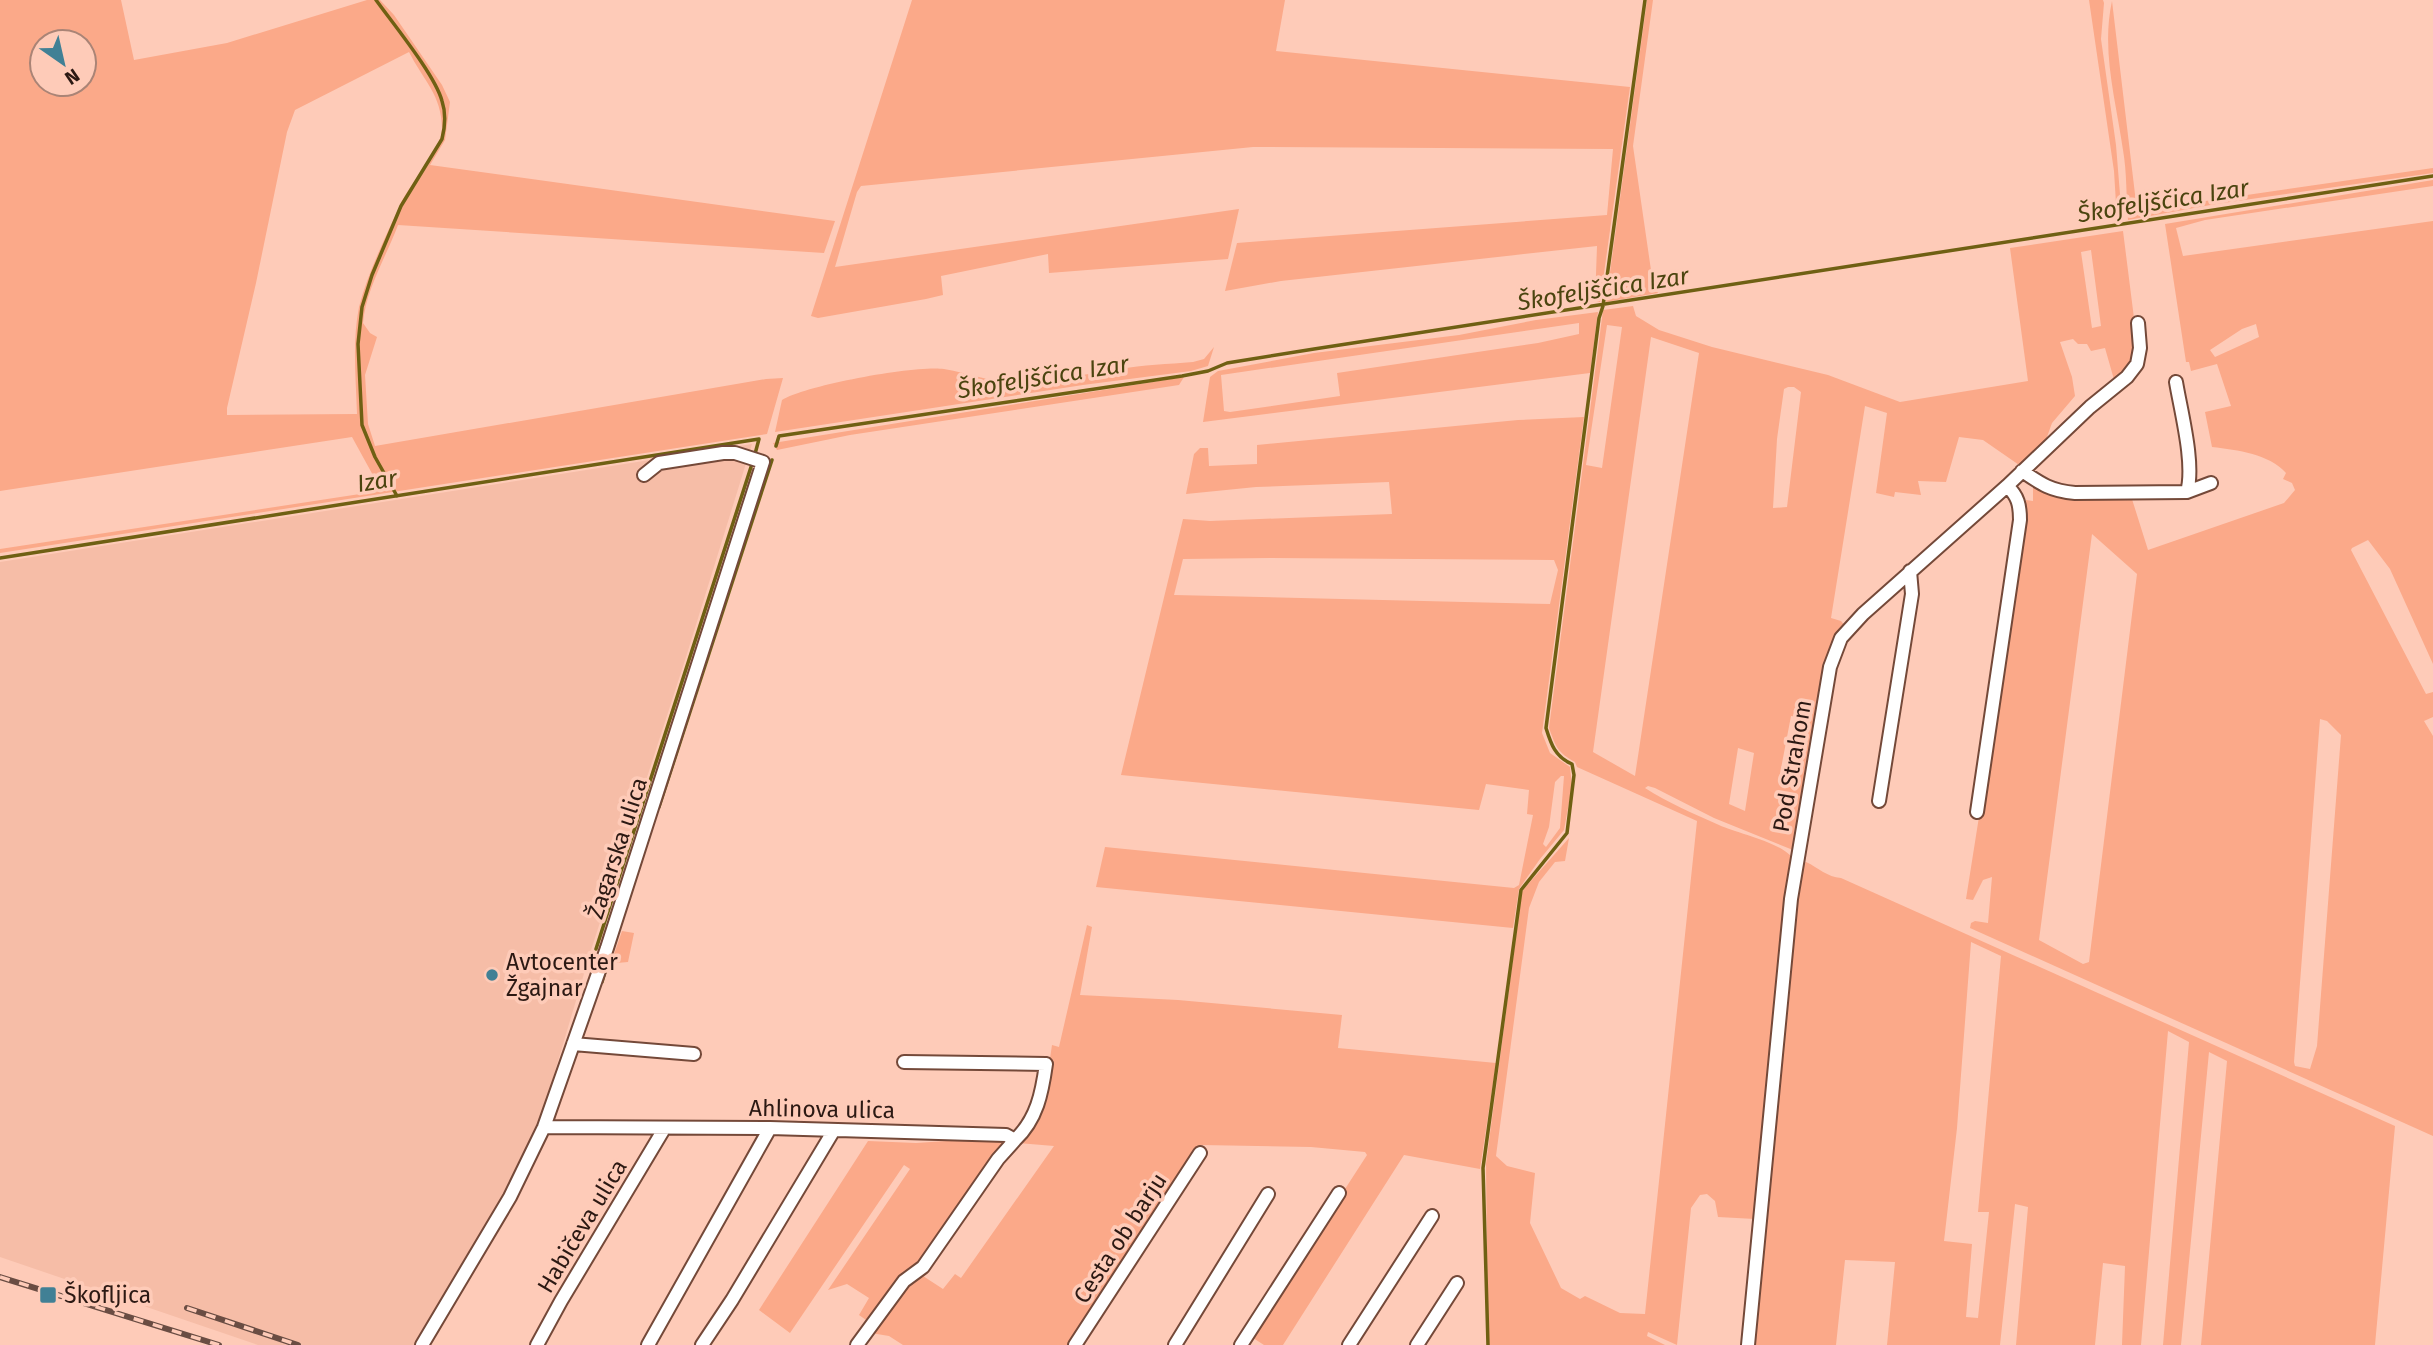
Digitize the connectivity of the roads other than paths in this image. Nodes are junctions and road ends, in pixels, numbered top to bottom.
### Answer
1 (2138, 323) dead end
2 (2176, 382) dead end
3 (2022, 471) junction
4 (644, 475) dead end
5 (2211, 483) dead end
6 (2007, 486) junction
7 (2187, 492) junction
8 (1910, 570) junction
9 (1879, 801) dead end
10 (1977, 811) dead end
11 (573, 1044) junction
12 (694, 1054) dead end
13 (904, 1062) dead end
14 (544, 1127) junction
15 (770, 1128) junction
16 (664, 1129) junction
17 (834, 1130) junction
18 (1015, 1140) junction
19 (1200, 1153) dead end
20 (1339, 1193) dead end
21 (1268, 1194) dead end
22 (1432, 1216) dead end
23 (1457, 1283) dead end
24 (422, 1345) edge
25 (537, 1345) edge
26 (648, 1345) edge
27 (702, 1345) edge
28 (857, 1345) edge
29 (1075, 1345) edge
30 (1175, 1345) edge
31 (1241, 1345) edge
32 (1349, 1345) edge
33 (1417, 1345) edge
34 (1748, 1345) edge

1 - 3 street, Pod Strahom
2 - 7 street
3 - 6 street, Pod Strahom
3 - 7 street
4 - 11 street, Žagarska ulica
5 - 7 street
6 - 8 street, Pod Strahom
6 - 10 street
8 - 9 street
8 - 34 street, Pod Strahom
11 - 12 street
11 - 14 street, Žagarska ulica
13 - 18 street
14 - 16 street, Ahlinova ulica
14 - 24 street, Žagarska ulica
15 - 16 street, Ahlinova ulica
15 - 17 street, Ahlinova ulica
15 - 26 street
16 - 25 street, Habičeva ulica
17 - 18 street, Ahlinova ulica
17 - 27 street
18 - 28 street
19 - 29 street, Cesta ob barju
20 - 31 street
21 - 30 street
22 - 32 street
23 - 33 street

